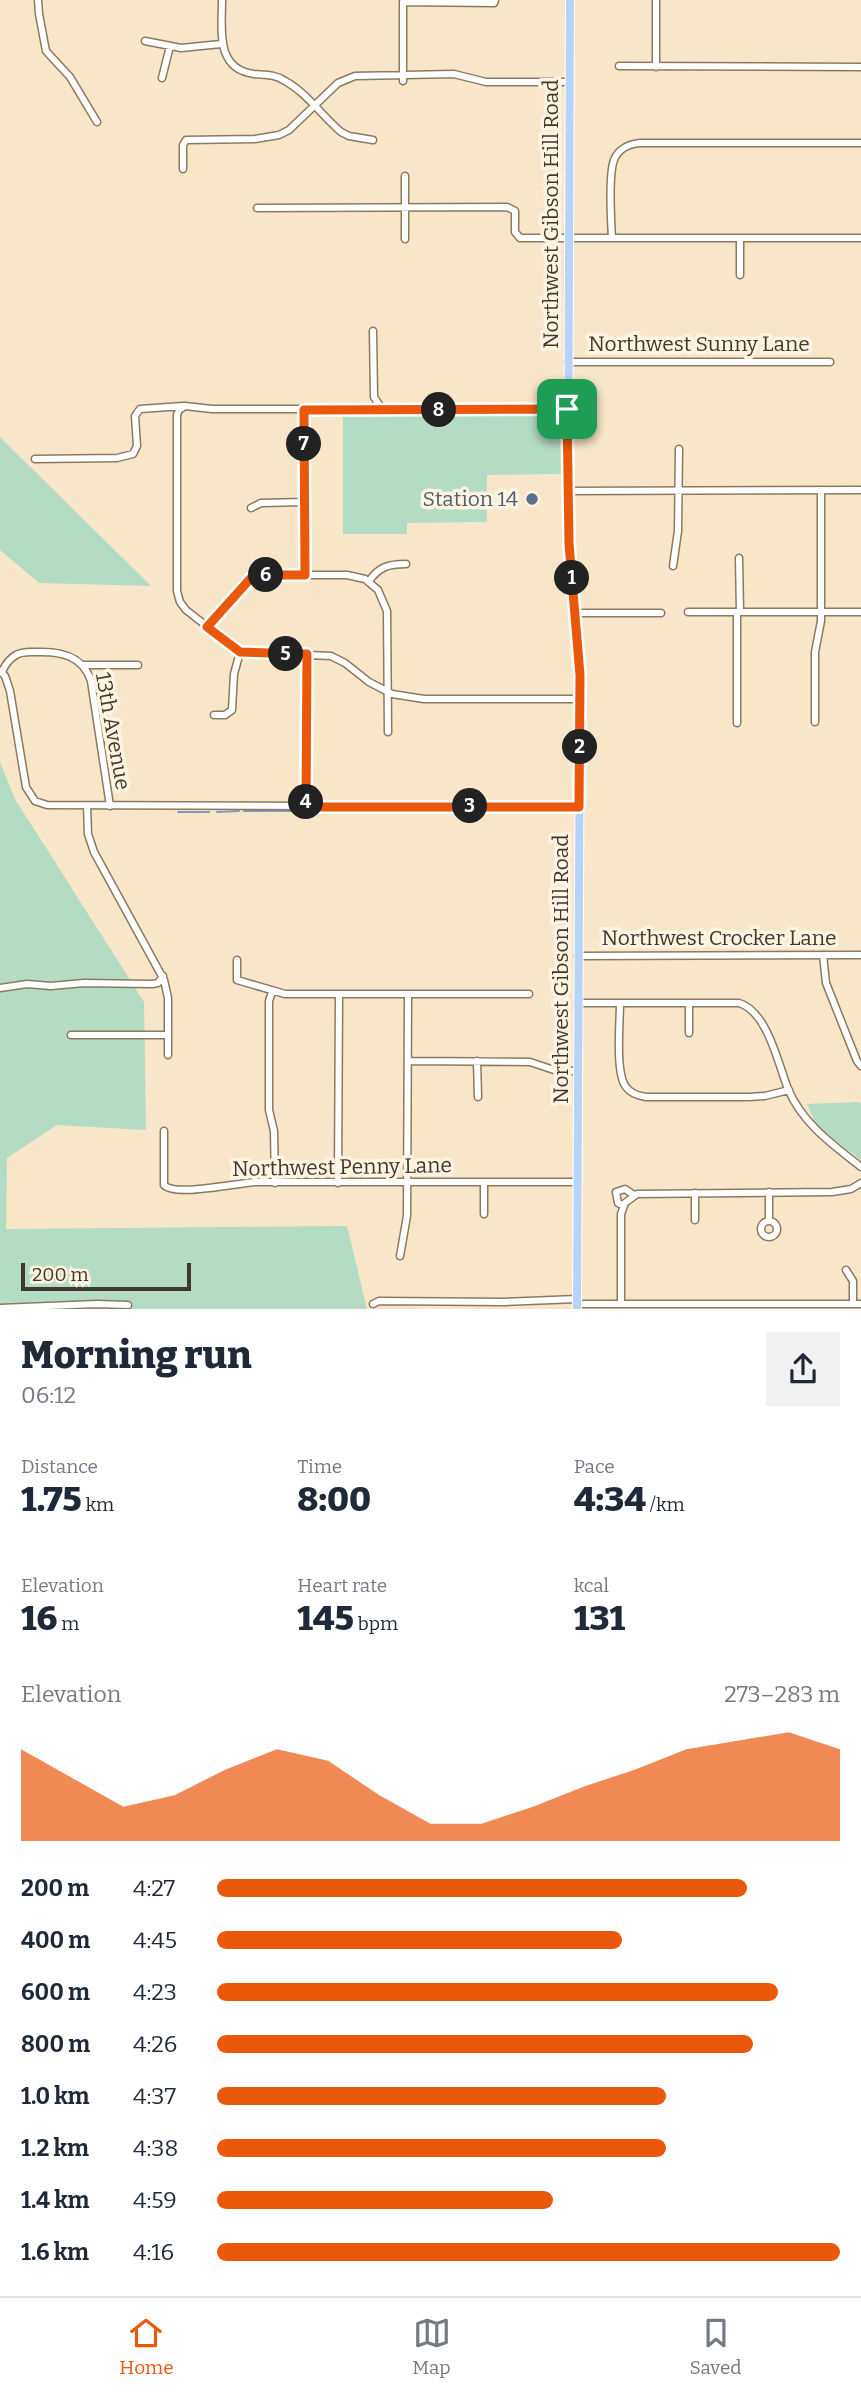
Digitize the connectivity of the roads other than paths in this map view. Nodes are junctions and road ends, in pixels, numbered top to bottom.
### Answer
1 (38, 0) edge
2 (222, 0) edge
3 (495, 0) edge
4 (570, 0) edge
5 (656, 0) edge
6 (145, 41) dead end
7 (222, 44) junction
8 (170, 46) junction
9 (619, 66) dead end
10 (656, 67) junction
11 (861, 67) edge
12 (403, 77) junction
13 (162, 78) dead end
14 (568, 82) junction
15 (313, 106) junction
16 (97, 122) dead end
17 (373, 140) dead end
18 (861, 143) edge
19 (183, 169) dead end
20 (405, 176) dead end
21 (257, 208) dead end
22 (405, 208) junction
23 (568, 238) junction
24 (612, 238) junction
25 (861, 238) edge
26 (405, 239) dead end
27 (740, 239) junction
28 (740, 275) dead end
29 (373, 331) dead end
30 (568, 362) junction
31 (830, 362) dead end
32 (185, 406) junction
33 (567, 409) junction
34 (304, 410) junction
35 (382, 410) junction
36 (679, 449) dead end
37 (35, 459) dead end
38 (821, 489) junction
39 (679, 490) junction
40 (861, 490) edge
41 (567, 491) junction
42 (304, 502) junction
43 (251, 508) dead end
44 (739, 558) dead end
45 (406, 564) dead end
46 (673, 566) dead end
47 (305, 575) junction
48 (369, 581) junction
49 (821, 611) junction
50 (688, 612) dead end
51 (738, 612) junction
52 (861, 612) edge
53 (576, 613) junction
54 (661, 613) dead end
55 (207, 627) junction
56 (240, 652) junction
57 (307, 654) junction
58 (82, 664) junction
59 (138, 665) dead end
60 (1, 671) edge
61 (387, 691) junction
62 (580, 699) junction
63 (214, 715) dead end
64 (815, 722) dead end
65 (737, 723) dead end
66 (388, 732) dead end
67 (87, 806) junction
68 (110, 806) junction
69 (306, 807) junction
70 (579, 807) junction
71 (823, 955) junction
72 (861, 955) edge
73 (578, 956) junction
74 (237, 960) dead end
75 (163, 976) junction
76 (0, 988) edge
77 (272, 992) junction
78 (339, 994) junction
79 (408, 994) junction
80 (528, 994) dead end
81 (578, 1003) junction
82 (620, 1003) junction
83 (689, 1003) junction
84 (689, 1033) dead end
85 (71, 1035) dead end
86 (168, 1035) junction
87 (167, 1055) dead end
88 (409, 1061) junction
89 (477, 1061) junction
90 (861, 1066) edge
91 (578, 1071) junction
92 (789, 1090) junction
93 (478, 1097) dead end
94 (164, 1130) dead end
95 (861, 1167) edge
96 (275, 1182) junction
97 (577, 1182) junction
98 (338, 1183) junction
99 (408, 1183) junction
100 (484, 1183) junction
101 (861, 1183) edge
102 (768, 1192) junction
103 (695, 1193) junction
104 (484, 1214) dead end
105 (695, 1220) dead end
106 (769, 1221) dead end
107 (400, 1255) dead end
108 (846, 1270) dead end
109 (373, 1304) dead end
110 (577, 1304) edge
111 (621, 1304) junction
112 (857, 1304) edge
113 (128, 1305) dead end
114 (0, 1308) edge

1 - 16 street
2 - 7 street
3 - 12 street
4 - 14 main road, Northwest Gibson Hill Road
5 - 10 street
6 - 8 street
7 - 8 street
7 - 15 street
8 - 13 street
9 - 10 street
10 - 11 street
12 - 14 street
12 - 15 street
14 - 23 main road, Northwest Gibson Hill Road
15 - 17 street
15 - 19 street
18 - 24 street
20 - 22 street
21 - 22 street
22 - 23 street
22 - 26 street
23 - 24 street
23 - 30 main road, Northwest Gibson Hill Road
24 - 27 street
25 - 27 street
27 - 28 street
29 - 35 street
30 - 31 street, Northwest Sunny Lane
30 - 33 main road, Northwest Gibson Hill Road
32 - 34 street
32 - 37 street
32 - 55 street
33 - 35 street
33 - 41 main road, Northwest Gibson Hill Road
34 - 35 street
34 - 42 street
36 - 39 street
38 - 39 street
38 - 40 street
38 - 49 street
39 - 41 street
39 - 46 street
41 - 53 main road, Northwest Gibson Hill Road
42 - 43 street
42 - 47 street
44 - 51 street
45 - 48 street
47 - 48 street
47 - 55 street
48 - 61 street
49 - 51 street
49 - 52 street
49 - 64 street
50 - 51 street
51 - 65 street
53 - 54 street
53 - 62 main road, Northwest Gibson Hill Road
55 - 56 street
56 - 57 street
56 - 63 street
57 - 61 street
57 - 69 street
58 - 59 street
58 - 60 street
58 - 68 street, 13th Avenue
60 - 67 street
61 - 62 street
61 - 66 street
62 - 70 main road, Northwest Gibson Hill Road
67 - 68 street
67 - 75 street
68 - 69 street
69 - 70 street
70 - 73 main road, Northwest Gibson Hill Road
71 - 72 street, Northwest Crocker Lane
71 - 73 street, Northwest Crocker Lane
71 - 90 street
73 - 81 main road, Northwest Gibson Hill Road
74 - 77 street
75 - 76 street
75 - 86 street
77 - 78 street
77 - 96 street
78 - 79 street
78 - 98 street
79 - 80 street
79 - 88 street
81 - 82 street
81 - 91 main road, Northwest Gibson Hill Road
82 - 83 street
82 - 92 street
83 - 84 street
83 - 92 street
85 - 86 street
86 - 87 street
88 - 89 street
88 - 99 street
89 - 91 street
89 - 93 street
91 - 97 main road, Northwest Gibson Hill Road
92 - 95 street
94 - 96 street, Northwest Penny Lane
96 - 98 street, Northwest Penny Lane
97 - 100 street, Northwest Penny Lane
97 - 110 main road, Northwest Gibson Hill Road
98 - 99 street, Northwest Penny Lane
99 - 100 street, Northwest Penny Lane
99 - 107 street
100 - 104 street
101 - 102 street
102 - 103 street
102 - 106 street
103 - 105 street
103 - 111 street
108 - 112 street
109 - 110 street
110 - 111 street
111 - 112 street
113 - 114 street

